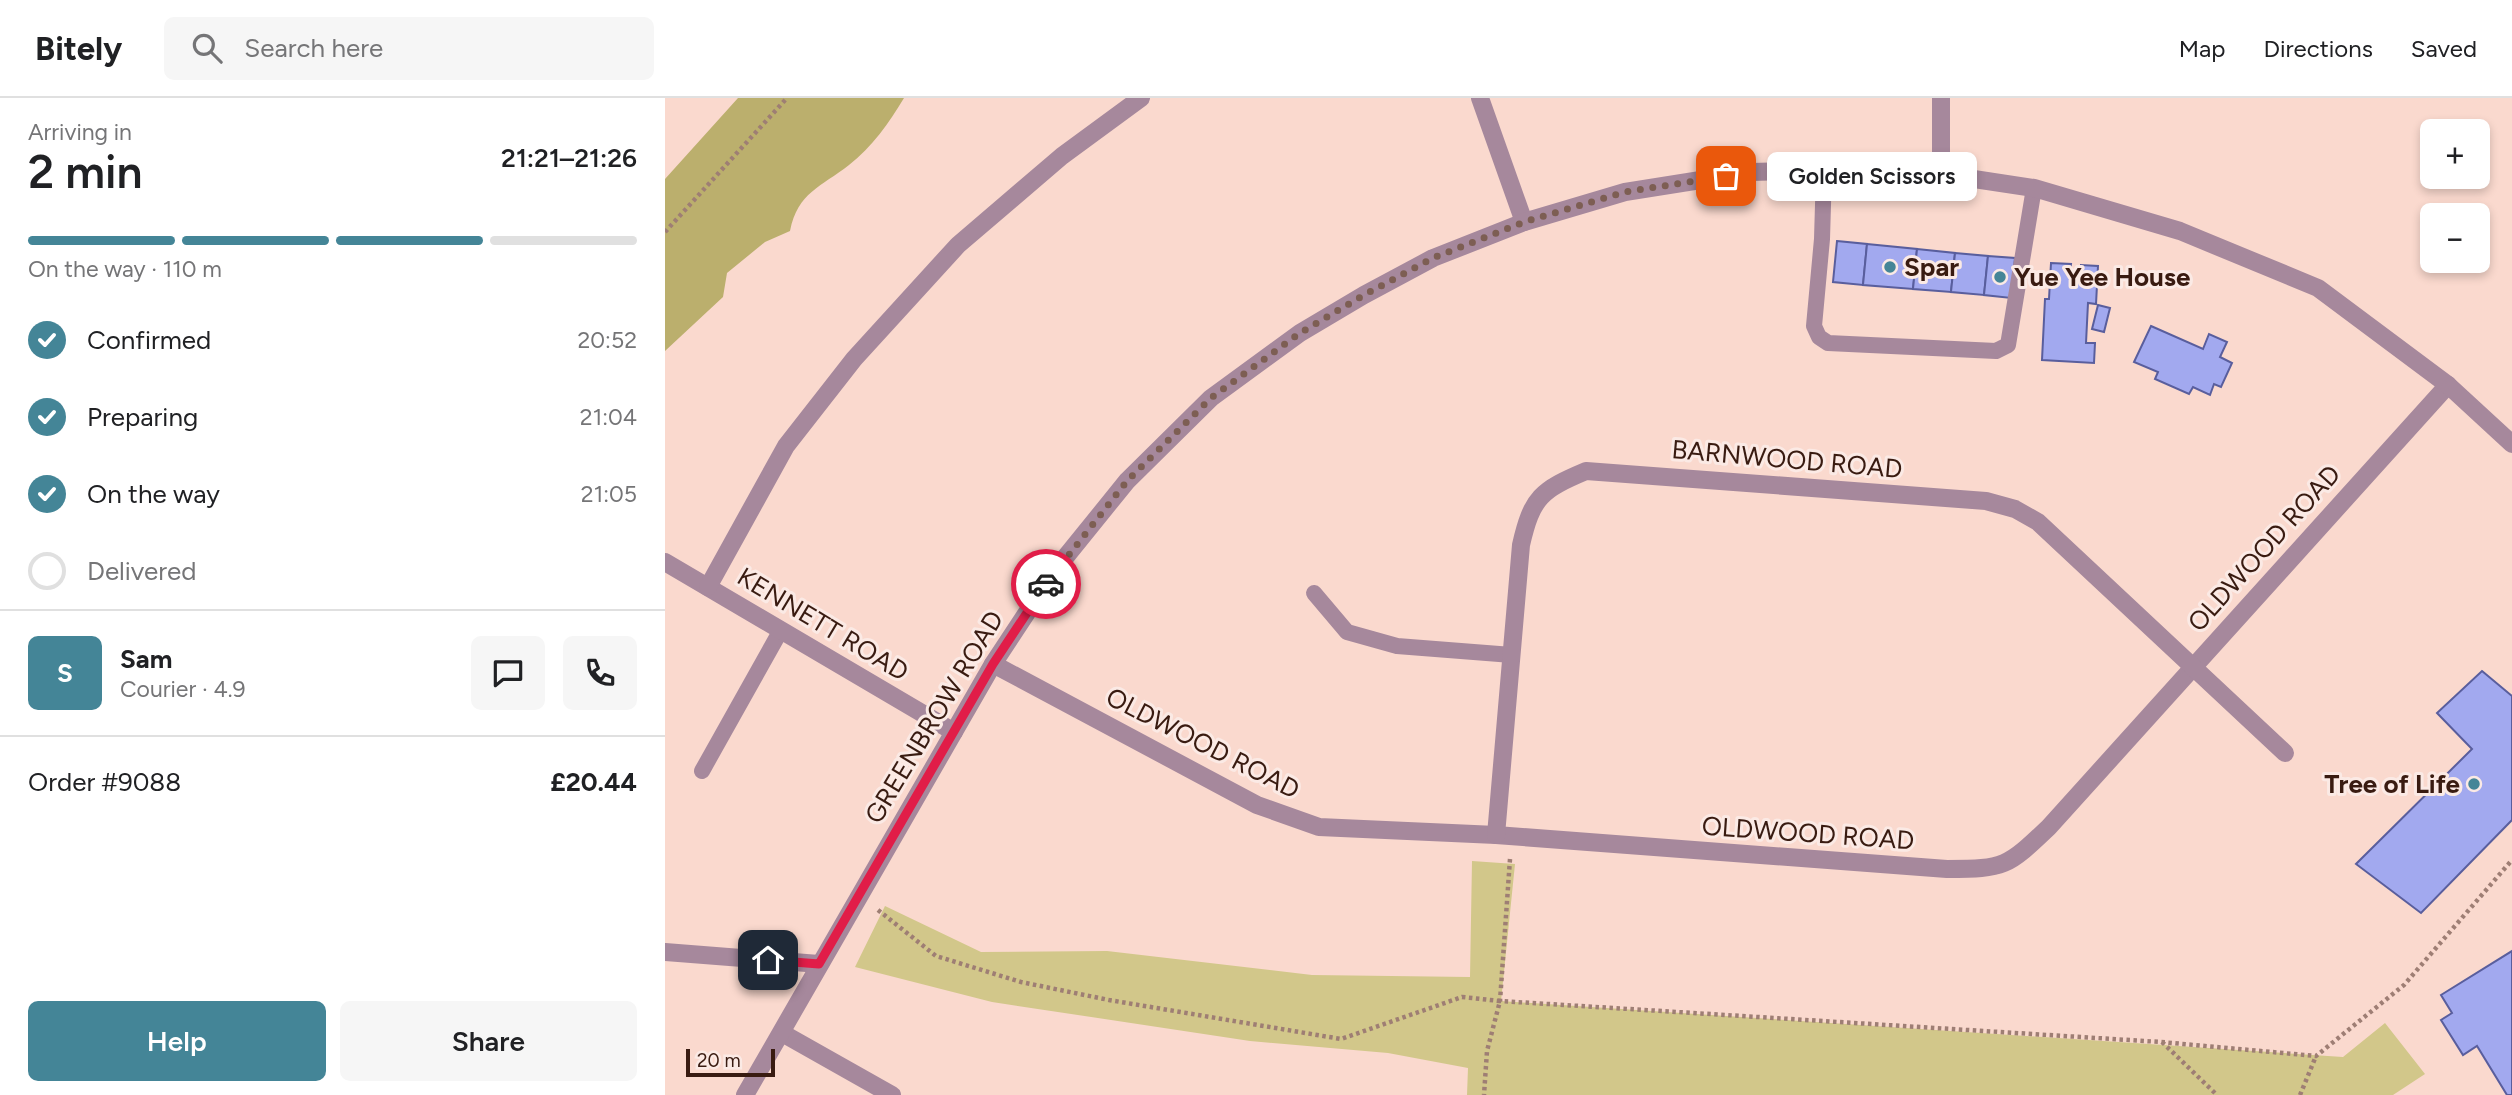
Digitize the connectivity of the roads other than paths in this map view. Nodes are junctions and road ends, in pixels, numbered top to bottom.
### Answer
1 (1141, 98) edge
2 (1479, 98) edge
3 (1941, 98) edge
4 (1824, 170) junction
5 (1941, 174) junction
6 (2034, 188) junction
7 (1524, 222) junction
8 (2448, 385) junction
9 (2512, 444) edge
10 (665, 562) edge
11 (708, 587) junction
12 (1314, 593) dead end
13 (781, 630) junction
14 (1511, 655) junction
15 (993, 664) junction
16 (2193, 665) junction
17 (954, 732) junction
18 (2285, 753) dead end
19 (702, 771) dead end
20 (1503, 836) junction
21 (665, 952) edge
22 (819, 964) junction
23 (782, 1032) junction
24 (745, 1095) edge
25 (892, 1095) edge

1 - 11 street
2 - 7 street
3 - 5 street
4 - 5 street, GREENBROW ROAD
4 - 6 lane
4 - 7 street, GREENBROW ROAD
5 - 6 street, GREENBROW ROAD
6 - 8 street, GREENBROW ROAD
7 - 15 street, GREENBROW ROAD
8 - 9 street, GREENBROW ROAD
8 - 16 street, OLDWOOD ROAD
10 - 11 street, KENNETT ROAD
11 - 13 street, KENNETT ROAD
12 - 14 lane
13 - 17 street, KENNETT ROAD
13 - 19 lane
14 - 16 street, BARNWOOD ROAD
14 - 20 street, BARNWOOD ROAD
15 - 17 street, GREENBROW ROAD
15 - 20 street, OLDWOOD ROAD
16 - 18 street, BARNWOOD ROAD
16 - 20 street, OLDWOOD ROAD
17 - 22 street, GREENBROW ROAD
21 - 22 street
22 - 23 street, GREENBROW ROAD
23 - 24 street, GREENBROW ROAD
23 - 25 street

